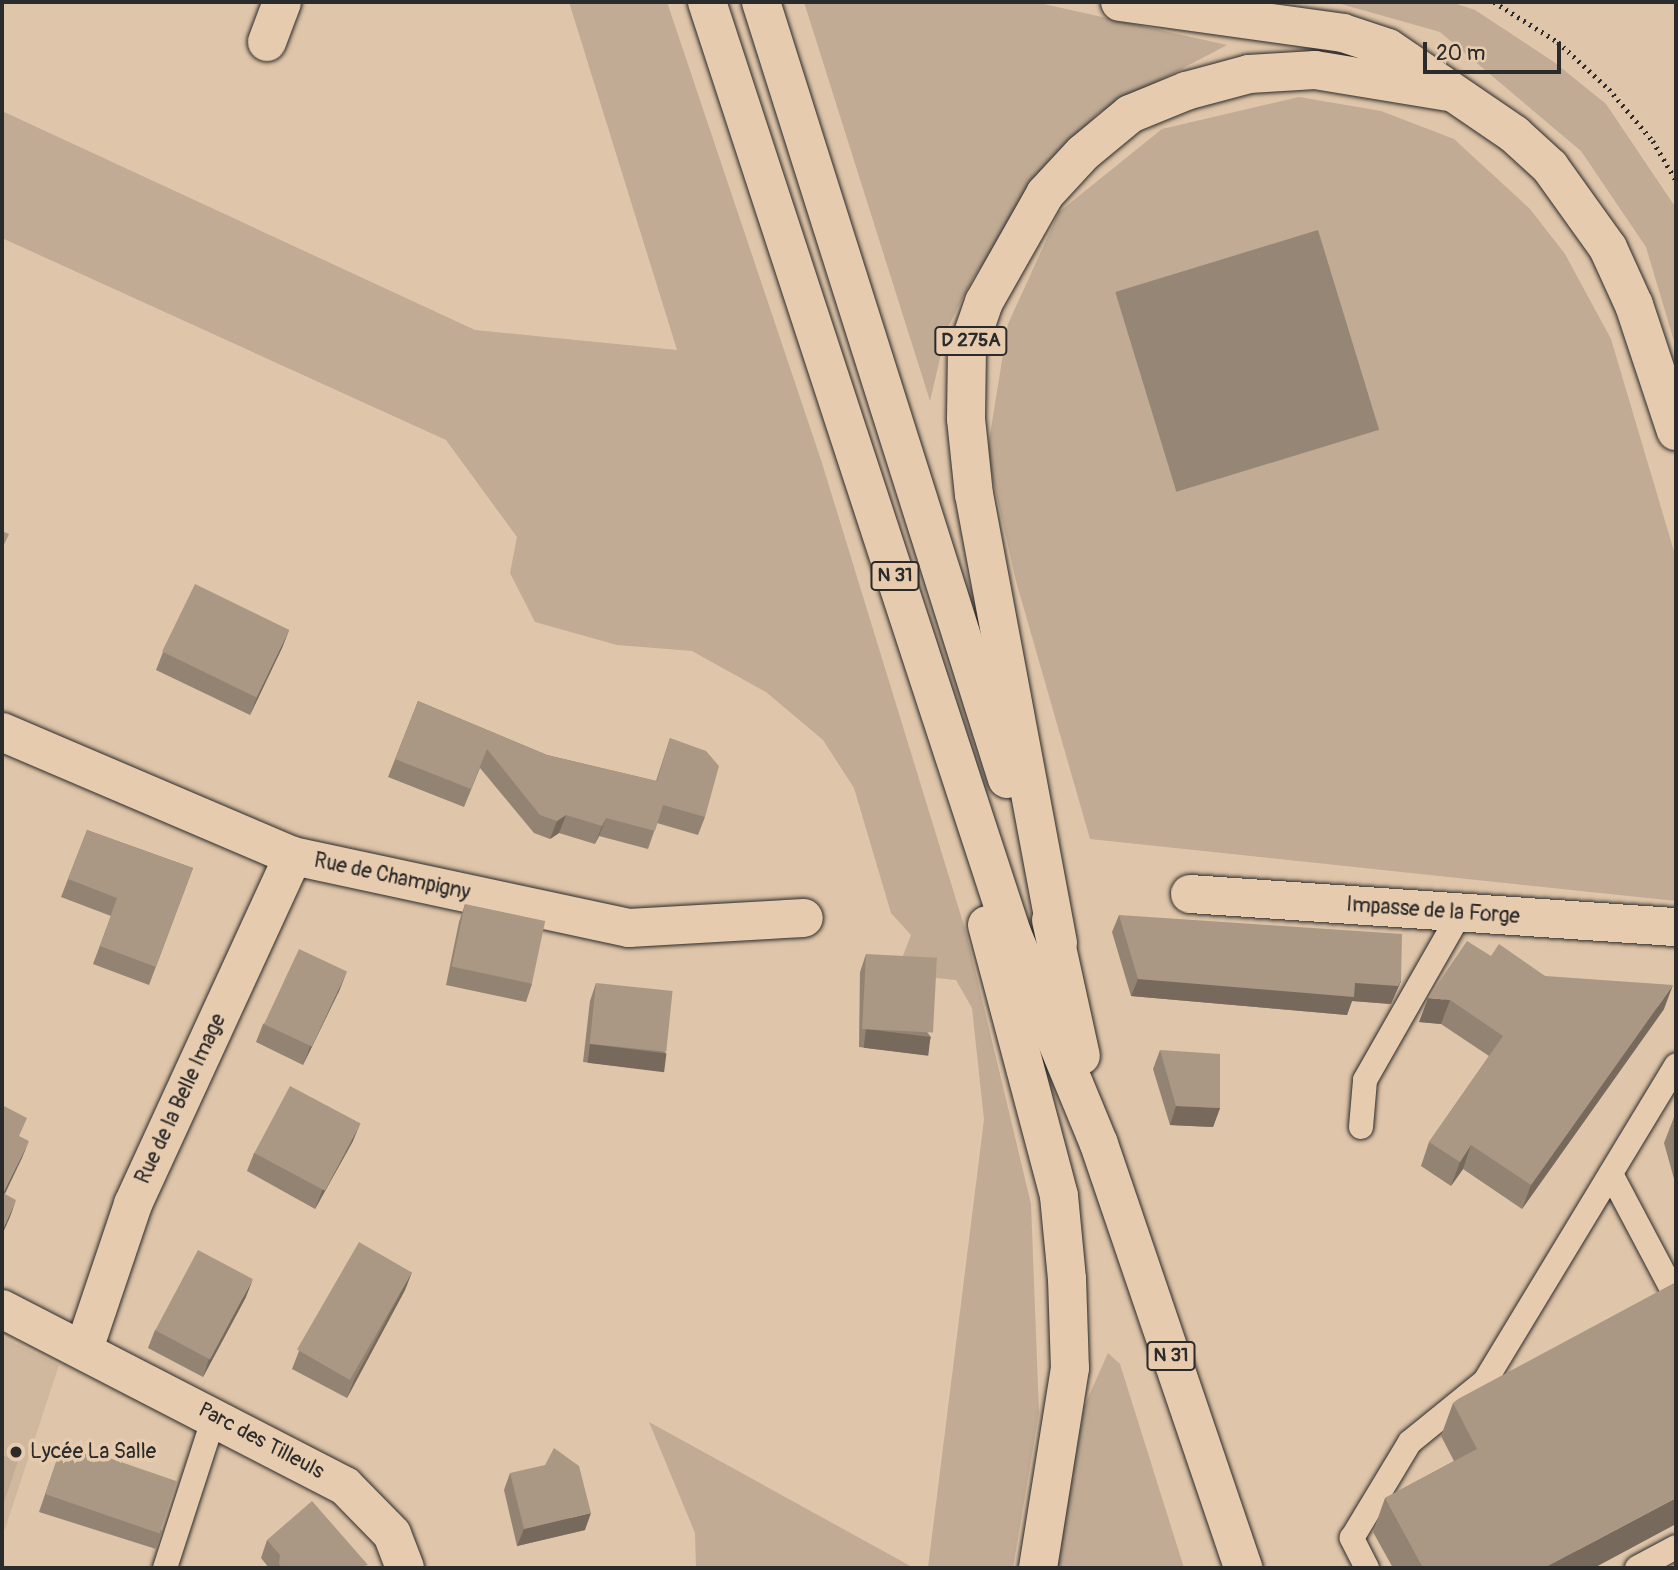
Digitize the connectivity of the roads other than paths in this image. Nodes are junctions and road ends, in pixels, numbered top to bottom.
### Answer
1 (282, 2) edge
2 (707, 2) edge
3 (761, 2) edge
4 (1120, 2) edge
5 (267, 42) dead end
6 (1450, 92) junction
7 (1676, 431) edge
8 (899, 588) junction
9 (2, 732) edge
10 (293, 856) junction
11 (1189, 894) dead end
12 (1461, 912) junction
13 (804, 918) dead end
14 (1676, 927) edge
15 (1058, 943) junction
16 (1676, 1065) edge
17 (1362, 1127) dead end
18 (1099, 1144) junction
19 (1611, 1174) junction
20 (1676, 1297) edge
21 (2, 1308) edge
22 (84, 1349) junction
23 (214, 1417) junction
24 (1676, 1547) edge
25 (165, 1568) edge
26 (404, 1568) edge
27 (1038, 1568) edge
28 (1243, 1568) edge
29 (1367, 1568) edge
30 (1637, 1568) edge

1 - 5 main road
2 - 8 main road, N 31
3 - 15 main road, N 31
4 - 6 main road
6 - 7 main road, D 275A
6 - 15 main road, D 275A
8 - 18 main road, N 31
8 - 27 main road
9 - 10 main road, Rue de Champigny
10 - 13 main road, Rue de Champigny
10 - 22 main road, Rue de la Belle Image
11 - 12 main road, Impasse de la Forge
12 - 14 main road, Impasse de la Forge
12 - 17 lane
15 - 18 main road, N 31
16 - 19 lane
18 - 28 main road, N 31
19 - 20 lane
19 - 29 lane
21 - 22 main road, Parc des Tilleuls
22 - 23 main road, Parc des Tilleuls
23 - 25 lane
23 - 26 main road, Parc des Tilleuls
24 - 30 lane

